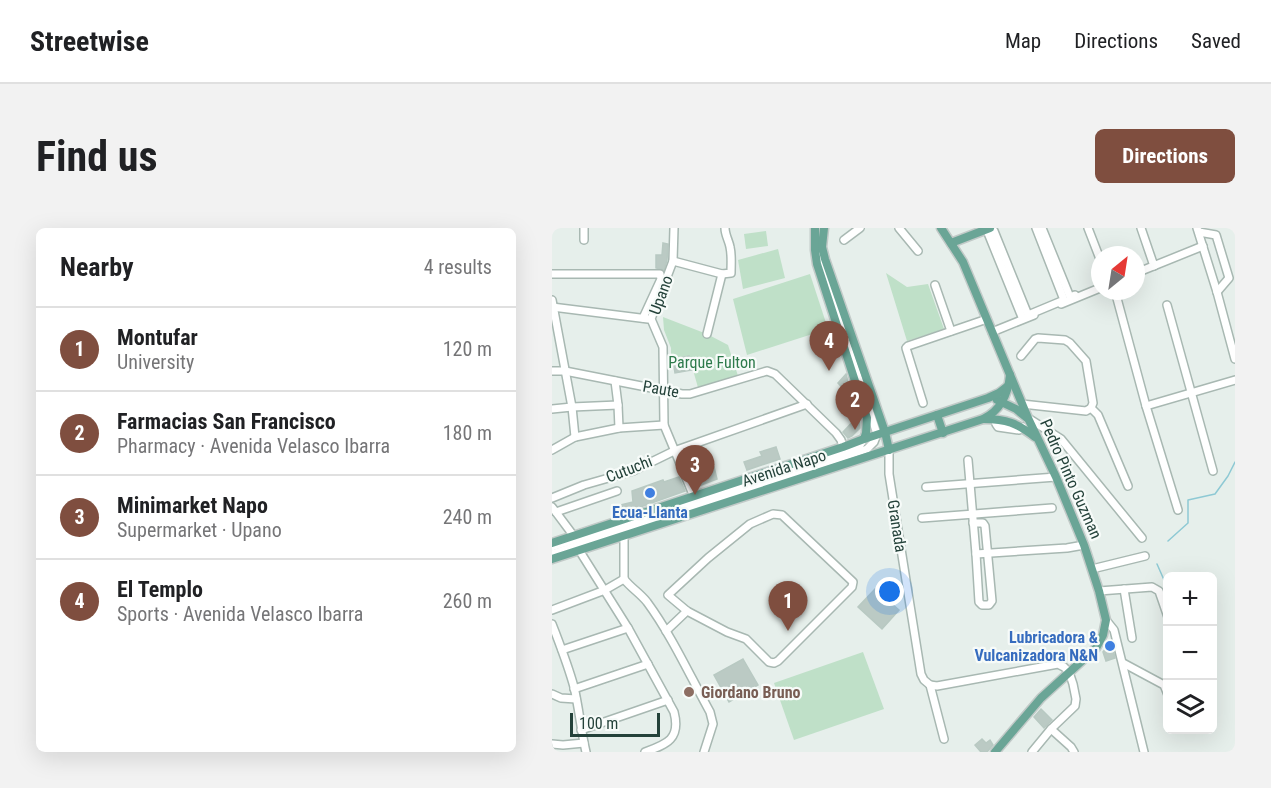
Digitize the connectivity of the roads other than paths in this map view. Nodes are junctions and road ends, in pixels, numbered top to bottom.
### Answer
1 (584, 228) edge
2 (675, 228) edge
3 (725, 228) edge
4 (819, 228) edge
5 (860, 228) edge
6 (898, 228) edge
7 (941, 228) edge
8 (1039, 228) edge
9 (1090, 228) edge
10 (1141, 228) edge
11 (990, 230) edge
12 (1198, 230) edge
13 (584, 240) dead end
14 (844, 240) dead end
15 (951, 243) junction
16 (1096, 246) edge
17 (1098, 246) edge
18 (1203, 246) junction
19 (918, 251) dead end
20 (673, 261) junction
21 (1154, 266) junction
22 (1145, 270) edge
23 (552, 274) edge
24 (722, 274) junction
25 (935, 285) dead end
26 (1091, 290) edge
27 (1091, 291) edge
28 (1217, 292) junction
29 (552, 300) edge
30 (1117, 300) edge
31 (1068, 301) junction
32 (1167, 305) dead end
33 (552, 307) edge
34 (1024, 318) junction
35 (647, 319) junction
36 (987, 319) junction
37 (951, 331) junction
38 (993, 332) junction
39 (707, 334) dead end
40 (1021, 356) dead end
41 (1235, 359) edge
42 (552, 371) edge
43 (565, 371) junction
44 (1010, 375) junction
45 (1235, 380) edge
46 (615, 381) junction
47 (1008, 386) junction
48 (663, 389) junction
49 (1192, 392) junction
50 (988, 398) junction
51 (1003, 402) junction
52 (923, 403) dead end
53 (807, 404) junction
54 (1022, 404) junction
55 (618, 405) junction
56 (572, 406) junction
57 (1146, 406) junction
58 (1091, 408) junction
59 (552, 409) edge
60 (937, 415) junction
61 (1028, 418) junction
62 (983, 419) junction
63 (664, 425) junction
64 (619, 428) junction
65 (881, 433) junction
66 (943, 433) junction
67 (574, 437) junction
68 (1036, 438) junction
69 (864, 439) junction
70 (843, 447) junction
71 (552, 450) edge
72 (889, 450) junction
73 (674, 451) junction
74 (968, 460) dead end
75 (1213, 471) dead end
76 (1056, 477) junction
77 (970, 484) junction
78 (1128, 486) dead end
79 (926, 487) dead end
80 (617, 491) dead end
81 (694, 497) junction
82 (552, 498) edge
83 (1052, 508) dead end
84 (554, 510) edge
85 (1178, 510) dead end
86 (973, 514) junction
87 (922, 518) dead end
88 (973, 523) junction
89 (573, 535) junction
90 (624, 536) junction
91 (1142, 538) dead end
92 (552, 545) edge
93 (1084, 545) junction
94 (579, 550) junction
95 (991, 553) junction
96 (552, 554) edge
97 (976, 554) junction
98 (1145, 556) dead end
99 (552, 559) edge
100 (1092, 569) junction
101 (624, 579) junction
102 (1124, 589) junction
103 (605, 590) junction
104 (1099, 591) junction
105 (1163, 604) edge
106 (552, 610) edge
107 (687, 611) junction
108 (1106, 620) junction
109 (552, 624) edge
110 (628, 628) junction
111 (666, 631) junction
112 (1132, 638) dead end
113 (562, 650) junction
114 (1123, 663) junction
115 (648, 664) junction
116 (1069, 672) junction
117 (1163, 684) edge
118 (930, 685) junction
119 (574, 688) junction
120 (552, 694) edge
121 (576, 699) junction
122 (668, 700) junction
123 (1051, 729) junction
124 (581, 730) junction
125 (944, 739) dead end
126 (584, 743) junction
127 (552, 744) edge
128 (586, 752) edge
129 (645, 752) edge
130 (704, 752) edge
131 (996, 752) edge
132 (1032, 752) edge
133 (1074, 752) edge
134 (1144, 752) edge

1 - 13 street
2 - 20 street, Upano
3 - 24 street
4 - 65 main road
4 - 69 main road
5 - 14 street
6 - 19 street
7 - 15 main road, Pedro Pinto Guzman
8 - 11 street
8 - 26 street
8 - 31 street
9 - 16 street
9 - 17 street
10 - 21 street
11 - 15 main road
11 - 34 street
12 - 18 street
12 - 28 street
15 - 36 main road, Pedro Pinto Guzman
18 - 21 street
18 - 28 street
20 - 24 street
20 - 35 street, Upano
21 - 22 street
23 - 35 street
24 - 39 street
25 - 37 street
27 - 31 street
28 - 41 street
29 - 33 street
30 - 57 street
31 - 34 street
32 - 49 street
33 - 35 street
33 - 43 street
34 - 38 street
35 - 48 street, Upano
36 - 37 street
36 - 38 main road, Pedro Pinto Guzman
37 - 52 street
38 - 44 main road, Pedro Pinto Guzman
40 - 58 street
42 - 43 street, Paute
43 - 46 street, Paute
43 - 56 street
44 - 47 main road
44 - 54 main road, Pedro Pinto Guzman
45 - 49 street
46 - 48 street, Paute
46 - 55 street
47 - 50 main road, Avenida Napo
47 - 51 main road
48 - 53 street, Paute
48 - 63 street, Upano
49 - 57 street
49 - 75 street
50 - 51 main road
50 - 60 main road, Avenida Napo
51 - 61 main road
51 - 62 main road, Avenida Napo
53 - 70 street, Paute
53 - 73 street, Cutuchi
54 - 58 street
54 - 61 main road, Pedro Pinto Guzman
55 - 56 street
55 - 64 street
56 - 59 street
56 - 67 street
57 - 85 street
58 - 78 street
60 - 65 main road, Avenida Napo
60 - 66 main road
61 - 68 main road, Pedro Pinto Guzman
61 - 91 street
62 - 66 main road, Avenida Napo
62 - 68 main road
63 - 64 street
63 - 73 street, Upano
64 - 67 street
65 - 69 main road, Avenida Napo
65 - 72 main road
65 - 96 street
66 - 72 main road, Avenida Napo
67 - 71 street
68 - 76 main road, Pedro Pinto Guzman
69 - 70 main road, Avenida Napo
69 - 92 street
70 - 81 main road, Avenida Napo
72 - 90 main road, Avenida Napo
72 - 118 street, Granada
73 - 81 street, Upano
73 - 82 street, Cutuchi
74 - 77 street
76 - 77 street
76 - 93 main road, Pedro Pinto Guzman
77 - 79 street
77 - 86 street
80 - 84 street
81 - 89 main road, Avenida Napo
83 - 86 street
84 - 89 street
86 - 87 street
86 - 88 street
88 - 95 street
88 - 97 street
89 - 92 main road, Avenida Napo
90 - 94 main road, Avenida Napo
90 - 101 street
93 - 95 street
93 - 100 main road, Pedro Pinto Guzman
94 - 99 main road, Avenida Napo
94 - 103 street
95 - 97 street
95 - 97 street
98 - 100 street
100 - 104 main road, Pedro Pinto Guzman
101 - 103 street
101 - 111 street
102 - 104 street
102 - 105 street
102 - 112 street
103 - 106 street
103 - 110 street
104 - 108 main road, Pedro Pinto Guzman
107 - 107 street
107 - 111 street
108 - 114 street, Pedro Pinto Guzman
108 - 116 main road
109 - 113 street
110 - 113 street
110 - 115 street
111 - 130 street
113 - 119 street
114 - 117 street
114 - 134 street, Pedro Pinto Guzman
115 - 119 street
115 - 122 street
116 - 118 street
116 - 123 street
116 - 131 main road
118 - 125 street, Granada
119 - 121 street
120 - 121 street
121 - 124 street
122 - 124 street
122 - 129 street
123 - 132 street
123 - 133 street
124 - 126 street
126 - 127 street
126 - 128 street

